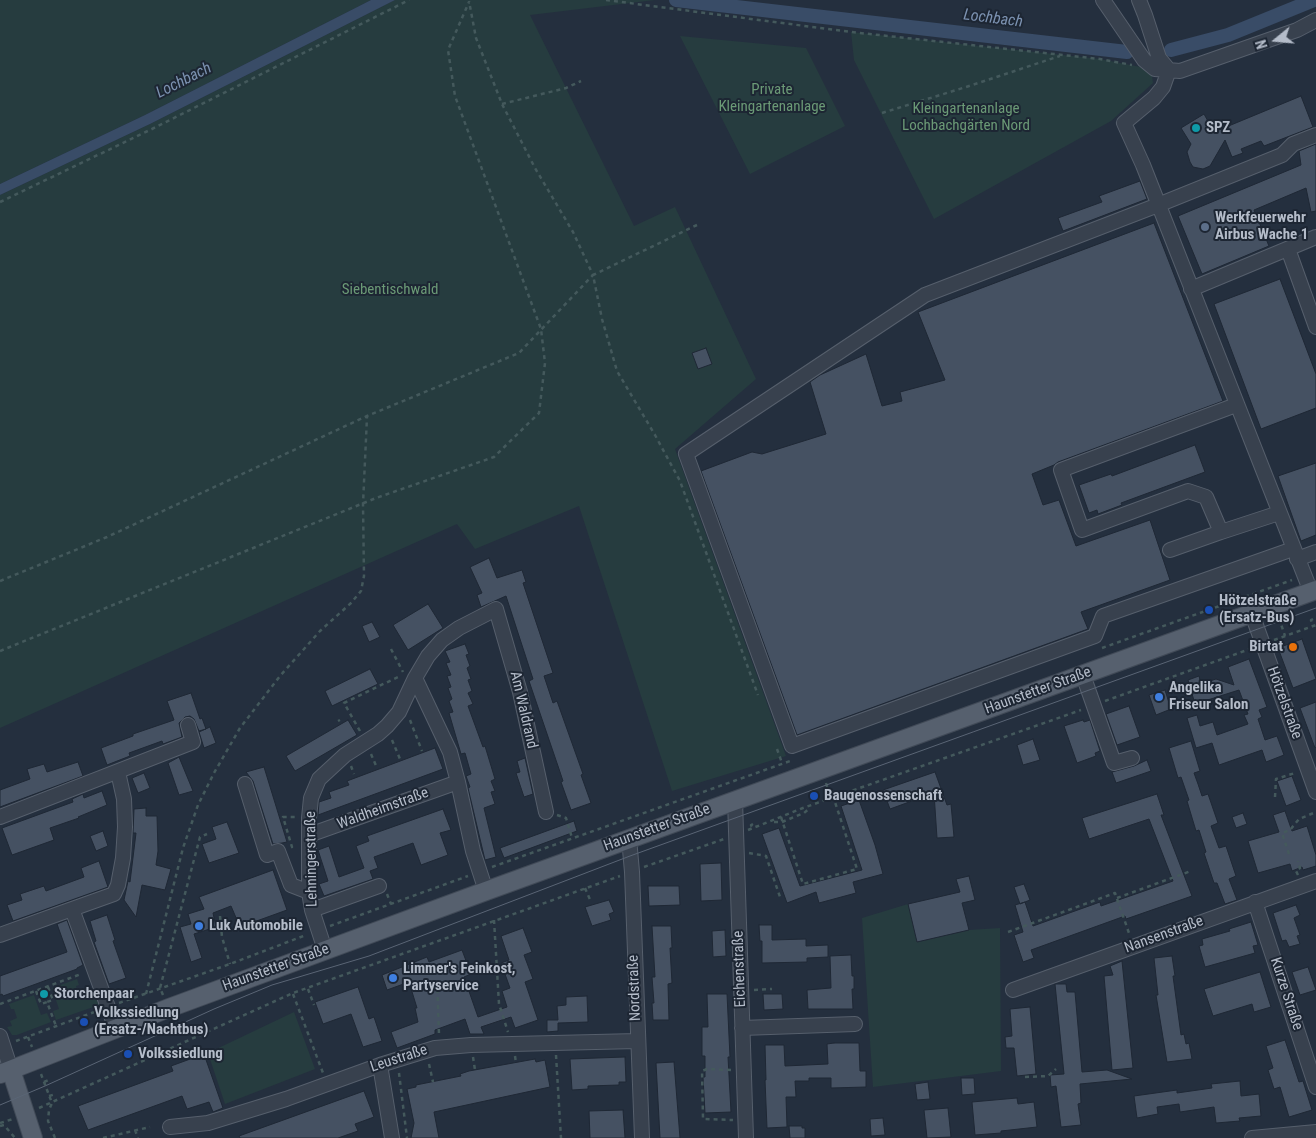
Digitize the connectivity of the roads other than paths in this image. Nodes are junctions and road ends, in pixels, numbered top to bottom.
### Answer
1 (1103, 0) edge
2 (1139, 0) edge
3 (1316, 20) edge
4 (1157, 64) junction
5 (1316, 134) edge
6 (1158, 205) junction
7 (1316, 237) edge
8 (1288, 248) junction
9 (1191, 289) junction
10 (1316, 327) edge
11 (1236, 405) junction
12 (1279, 513) junction
13 (1221, 532) junction
14 (1170, 550) dead end
15 (1316, 552) edge
16 (1295, 554) junction
17 (1313, 591) edge
18 (496, 609) joint
19 (1252, 614) junction
20 (1083, 675) junction
21 (415, 678) junction
22 (188, 726) dead end
23 (1132, 758) dead end
24 (118, 772) junction
25 (458, 782) junction
26 (245, 784) dead end
27 (1316, 792) edge
28 (735, 800) junction
29 (546, 812) road end
30 (0, 817) edge
31 (308, 835) junction
32 (628, 838) junction
33 (1316, 881) edge
34 (379, 886) dead end
35 (486, 890) junction
36 (310, 892) junction
37 (1255, 902) junction
38 (72, 909) junction
39 (312, 910) junction
40 (0, 935) edge
41 (325, 950) junction
42 (1013, 990) dead end
43 (855, 1024) dead end
44 (742, 1028) junction
45 (116, 1029) junction
46 (0, 1036) edge
47 (637, 1041) junction
48 (380, 1065) junction
49 (6, 1072) edge
50 (1316, 1087) edge
51 (170, 1127) dead end
52 (1316, 1132) edge
53 (1268, 1137) edge
54 (33, 1138) edge
55 (392, 1138) edge
56 (642, 1138) edge
57 (746, 1138) edge
58 (1252, 1138) edge

1 - 4 street
2 - 4 street
3 - 4 street
4 - 6 street
5 - 6 street
6 - 9 street
6 - 16 street
7 - 8 street
8 - 9 street
8 - 10 street
9 - 11 street
11 - 12 street
11 - 13 street
12 - 13 street
12 - 16 street
13 - 14 street
15 - 16 street
16 - 17 street
17 - 19 main road, Haunstetter Straße
18 - 21 street, Lehningerstraße
18 - 29 street, Am Waldrand
19 - 20 main road, Haunstetter Straße
19 - 27 street, Hötzelstraße
20 - 23 street
20 - 28 main road, Haunstetter Straße
21 - 25 street
21 - 31 street, Lehningerstraße
22 - 24 street
24 - 30 street
24 - 38 street
25 - 31 street, Waldheimstraße
25 - 35 street
26 - 36 street
28 - 32 main road, Haunstetter Straße
28 - 44 street, Eichenstraße
31 - 36 street, Lehningerstraße
32 - 35 main road, Haunstetter Straße
32 - 47 street, Nordstraße
33 - 37 street, Nansenstraße
34 - 39 street
35 - 41 main road, Haunstetter Straße
36 - 39 street, Lehningerstraße
37 - 42 street, Nansenstraße
37 - 50 street, Kurze Straße
38 - 40 street
38 - 45 street
39 - 41 street, Lehningerstraße
41 - 45 main road, Haunstetter Straße
43 - 44 street
44 - 57 street, Eichenstraße
45 - 49 main road, Haunstetter Straße
46 - 49 street
47 - 48 street, Leustraße
47 - 56 street, Nordstraße
48 - 51 street, Leustraße
48 - 55 street
49 - 54 main road
52 - 53 street
53 - 58 street

